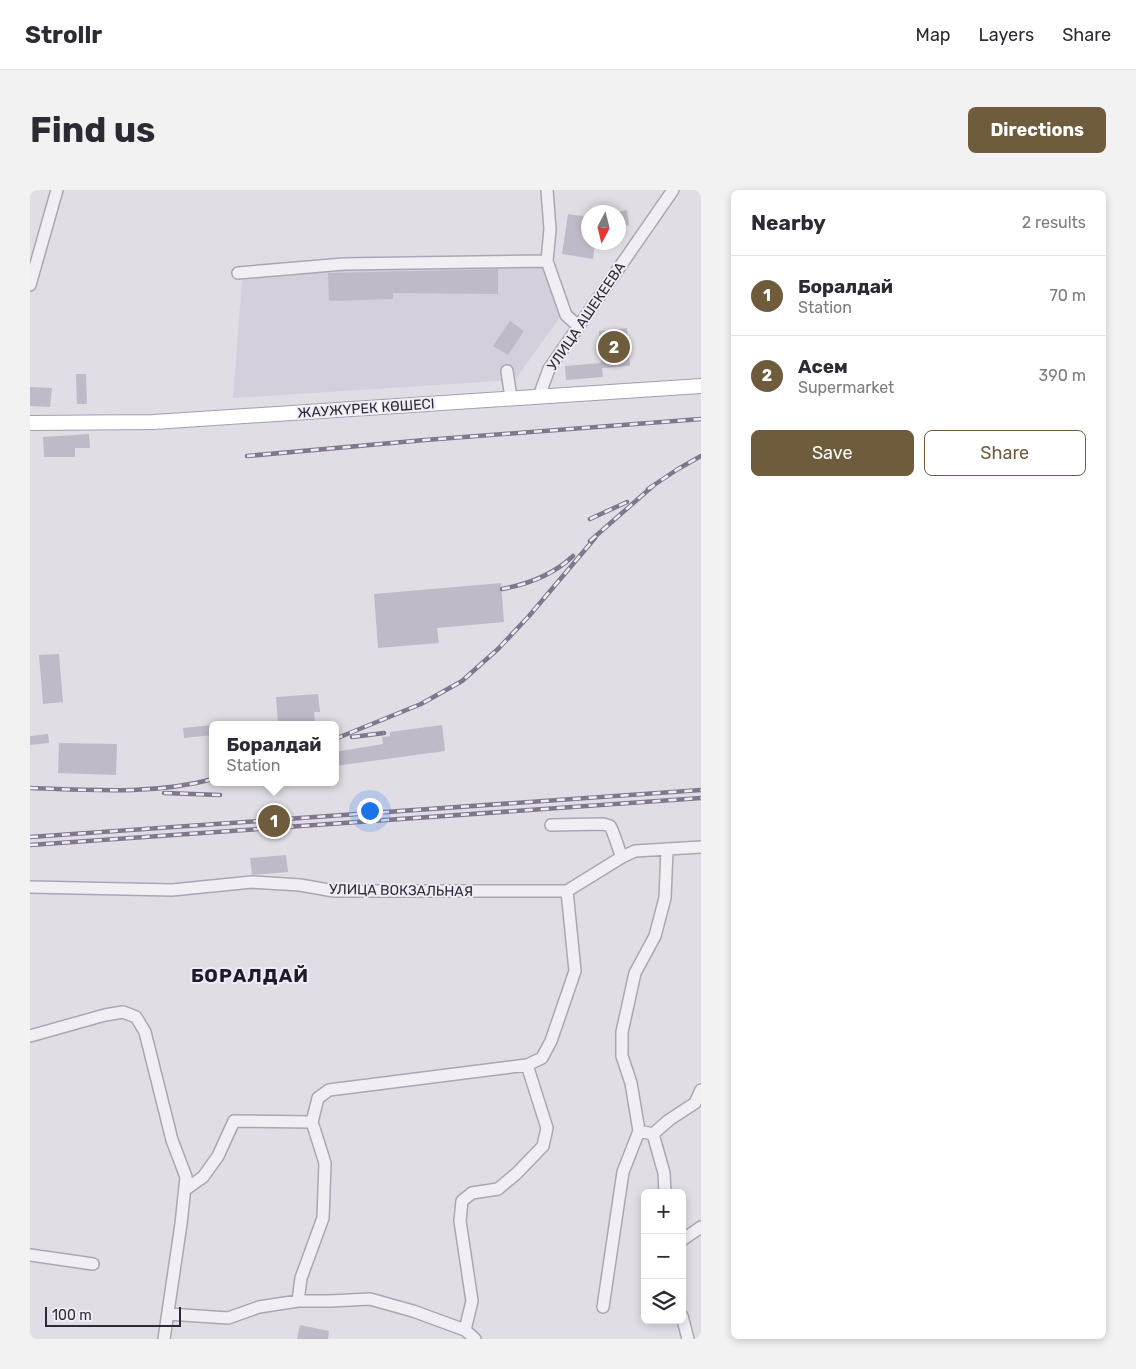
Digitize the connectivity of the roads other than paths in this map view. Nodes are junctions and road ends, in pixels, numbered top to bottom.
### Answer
1 (57, 190) edge
2 (547, 190) edge
3 (673, 190) edge
4 (547, 261) junction
5 (238, 273) dead end
6 (30, 285) edge
7 (578, 326) junction
8 (507, 371) dead end
9 (701, 386) edge
10 (539, 396) junction
11 (511, 398) junction
12 (30, 423) edge
13 (551, 825) dead end
14 (701, 847) edge
15 (667, 849) junction
16 (622, 857) junction
17 (30, 887) edge
18 (567, 891) junction
19 (30, 1036) edge
20 (527, 1065) junction
21 (701, 1090) edge
22 (312, 1122) junction
23 (639, 1131) junction
24 (653, 1134) junction
25 (186, 1189) junction
26 (665, 1189) edge
27 (701, 1227) edge
28 (686, 1237) edge
29 (30, 1255) edge
30 (93, 1264) dead end
31 (298, 1300) junction
32 (603, 1307) dead end
33 (168, 1314) junction
34 (684, 1324) edge
35 (465, 1330) junction
36 (164, 1339) edge
37 (475, 1339) edge
38 (688, 1339) edge

1 - 6 street
2 - 4 street
3 - 7 street, УЛИЦА АШЕКЕЕВА
4 - 5 street
4 - 7 street
7 - 10 street, УЛИЦА АШЕКЕЕВА
8 - 11 street
9 - 10 main road, ЖАУЖҮРЕК КӨШЕСІ
10 - 11 main road, ЖАУЖҮРЕК КӨШЕСІ
11 - 12 main road, ЖАУЖҮРЕК КӨШЕСІ
13 - 16 street
14 - 15 street
15 - 16 street
15 - 23 street
16 - 18 street
17 - 18 street, УЛИЦА ВОКЗАЛЬНАЯ
18 - 20 street
19 - 25 street
20 - 22 street
20 - 35 street
21 - 24 street
22 - 25 street
22 - 31 street
23 - 24 street
23 - 32 street
24 - 26 street
25 - 33 street
27 - 28 street
29 - 30 street
31 - 33 street
31 - 35 street
33 - 36 street
34 - 38 street
35 - 37 street

